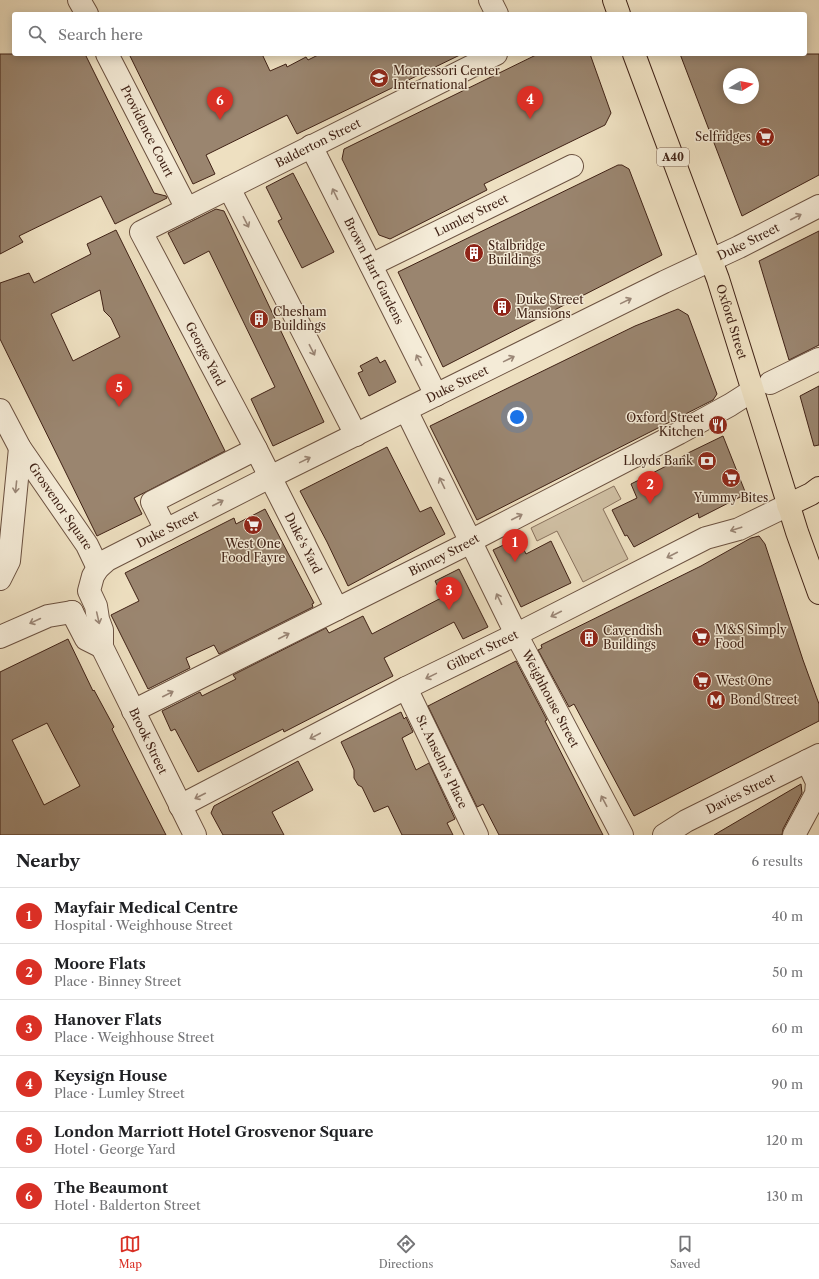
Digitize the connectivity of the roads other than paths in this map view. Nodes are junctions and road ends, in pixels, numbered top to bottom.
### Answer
1 (80, 0) edge
2 (490, 0) edge
3 (614, 0) edge
4 (86, 12) edge
5 (496, 12) edge
6 (618, 12) edge
7 (108, 56) edge
8 (492, 56) edge
9 (635, 56) edge
10 (311, 146) junction
11 (572, 166) dead end
12 (228, 188) junction
13 (819, 206) edge
14 (186, 209) junction
15 (141, 232) joint
16 (711, 260) junction
17 (371, 265) junction
18 (819, 359) edge
19 (761, 387) junction
20 (436, 395) junction
21 (0, 410) edge
22 (406, 410) junction
23 (356, 435) junction
24 (20, 448) junction
25 (256, 449) junction
26 (270, 477) junction
27 (819, 488) edge
28 (788, 505) junction
29 (166, 530) junction
30 (471, 542) junction
31 (98, 568) junction
32 (0, 579) edge
33 (89, 590) junction
34 (819, 593) edge
35 (338, 609) junction
36 (72, 612) junction
37 (516, 634) junction
38 (0, 637) edge
39 (102, 646) junction
40 (406, 688) junction
41 (133, 711) junction
42 (813, 758) edge
43 (180, 806) junction
44 (195, 835) edge
45 (477, 835) edge
46 (622, 835) edge
47 (664, 835) edge
48 (794, 835) edge

1 - 4 street
2 - 5 street
3 - 6 main road
7 - 14 street, Providence Court
8 - 10 street, Balderton Street
9 - 16 main road, Oxford Street / A40
10 - 12 street, Balderton Street
17 -> 10 street, Brown Hart Gardens
11 - 17 street, Lumley Street
12 - 14 street, Balderton Street
12 -> 23 street
16 -> 13 street, Duke Street
14 - 15 street, Balderton Street
15 - 25 street, George Yard
16 - 19 main road, Oxford Street / A40
20 -> 16 street, Duke Street
20 -> 17 street, Brown Hart Gardens
18 - 19 street, Binney Street
19 - 28 main road, Oxford Street / A40
30 -> 19 street, Binney Street
20 - 22 street, Duke Street
21 - 24 street, Grosvenor Square
22 - 23 street, Duke Street
30 -> 22 street, Weighhouse Street
26 -> 23 street, Duke Street
24 - 31 street, Grosvenor Square
24 -> 32 street, Grosvenor Square
25 - 26 street, George Yard
25 - 29 street
29 -> 26 street, Duke Street
26 - 35 street, Duke's Yard
27 - 28 main road
28 - 34 main road, Oxford Street / A40
28 -> 37 street, Gilbert Street
29 - 31 street, Duke Street
30 - 35 street, Binney Street
37 -> 30 street, Weighhouse Street
31 - 33 street
33 - 36 street
33 -> 39 street, Brook Street
41 -> 35 street, Binney Street
36 -> 38 street
36 - 39 street
37 -> 40 street, Gilbert Street
46 -> 37 street, Weighhouse Street
39 - 41 street, Brook Street
40 -> 43 street, Gilbert Street
40 - 45 street, St. Anselm's Place
41 - 43 street, Brook Street
42 - 47 street, Davies Street
42 - 48 street
43 - 44 street, Brook Street

